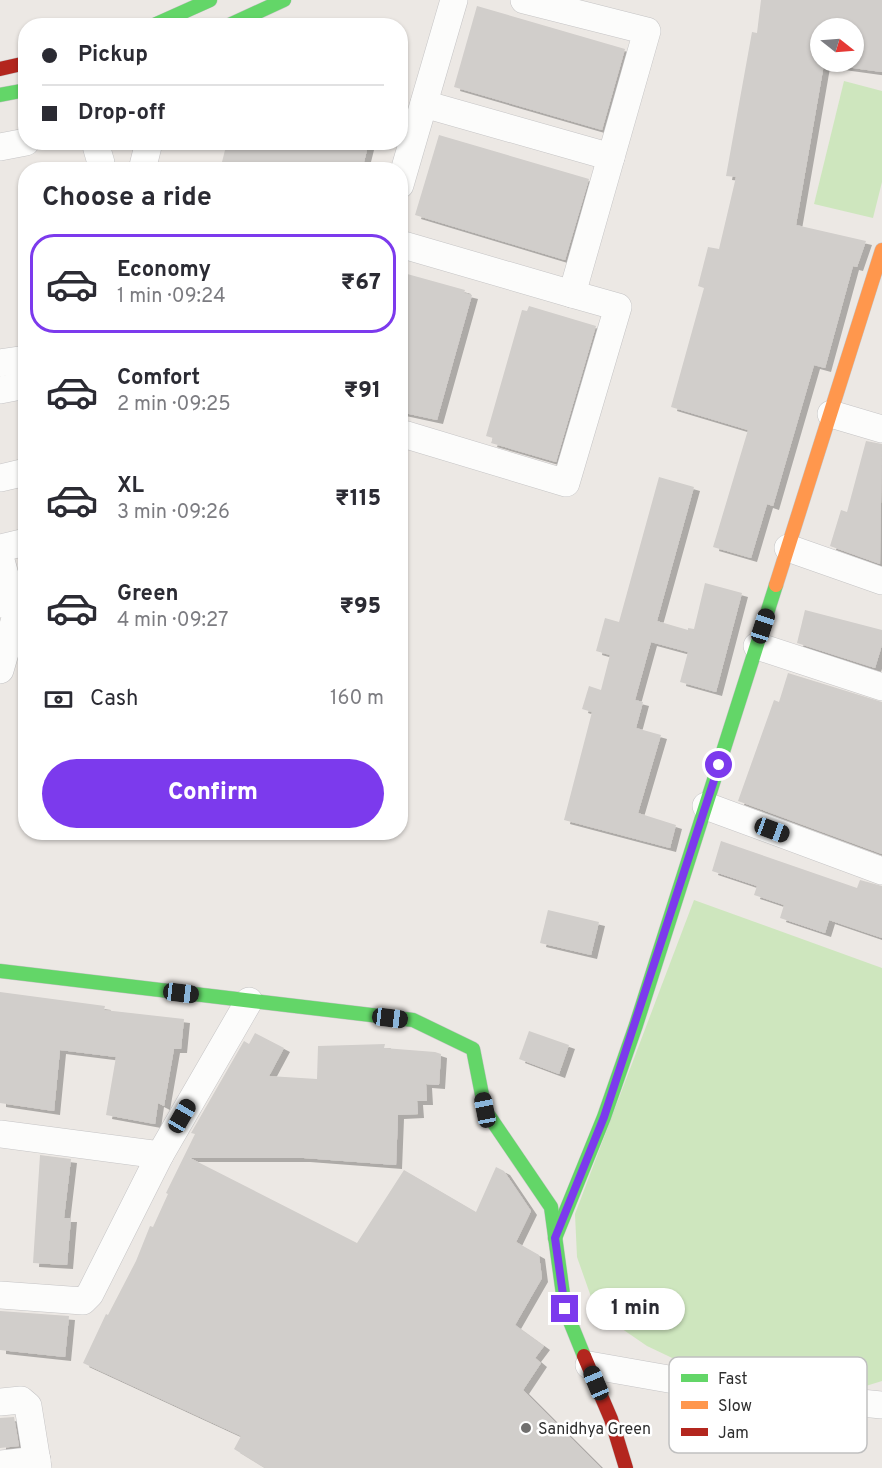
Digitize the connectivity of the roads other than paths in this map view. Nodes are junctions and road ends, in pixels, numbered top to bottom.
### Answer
1 (210, 0) edge
2 (284, 0) edge
3 (454, 0) edge
4 (524, 0) edge
5 (174, 7) edge
6 (161, 18) edge
7 (245, 18) edge
8 (18, 65) edge
9 (0, 69) edge
10 (18, 92) edge
11 (0, 95) edge
12 (424, 104) junction
13 (18, 144) edge
14 (0, 147) edge
15 (611, 157) junction
16 (407, 162) edge
17 (408, 246) edge
18 (882, 250) edge
19 (572, 294) junction
20 (18, 360) edge
21 (0, 363) edge
22 (18, 387) edge
23 (0, 390) edge
24 (831, 414) junction
25 (882, 429) edge
26 (408, 435) edge
27 (18, 474) edge
28 (0, 478) edge
29 (18, 544) edge
30 (0, 548) edge
31 (788, 548) junction
32 (0, 557) edge
33 (882, 581) edge
34 (0, 604) edge
35 (18, 608) edge
36 (757, 646) junction
37 (0, 670) edge
38 (882, 687) edge
39 (706, 806) junction
40 (882, 870) edge
41 (0, 971) edge
42 (249, 1001) junction
43 (0, 1134) edge
44 (160, 1155) junction
45 (555, 1238) junction
46 (0, 1295) edge
47 (589, 1365) junction
48 (669, 1379) edge
49 (0, 1402) edge
50 (867, 1404) edge
51 (882, 1405) edge
52 (0, 1464) edge
53 (38, 1464) edge
54 (626, 1468) edge

1 - 5 street
2 - 7 street
3 - 12 street
4 - 15 street
5 - 6 street
8 - 9 street
10 - 11 street
12 - 15 street
12 - 16 street
13 - 14 street
15 - 19 street
17 - 19 street
18 - 24 street
19 - 26 street
20 - 21 street
22 - 23 street
24 - 25 street
24 - 31 street
27 - 28 street
29 - 30 street
31 - 33 street
31 - 36 street
32 - 34 street
35 - 37 street
36 - 38 street
36 - 39 street
39 - 40 street
39 - 45 street
41 - 42 street
42 - 44 street
42 - 45 street
43 - 44 street
44 - 46 street
45 - 47 street
47 - 48 street
47 - 54 street
49 - 53 street
50 - 51 street
52 - 53 street

